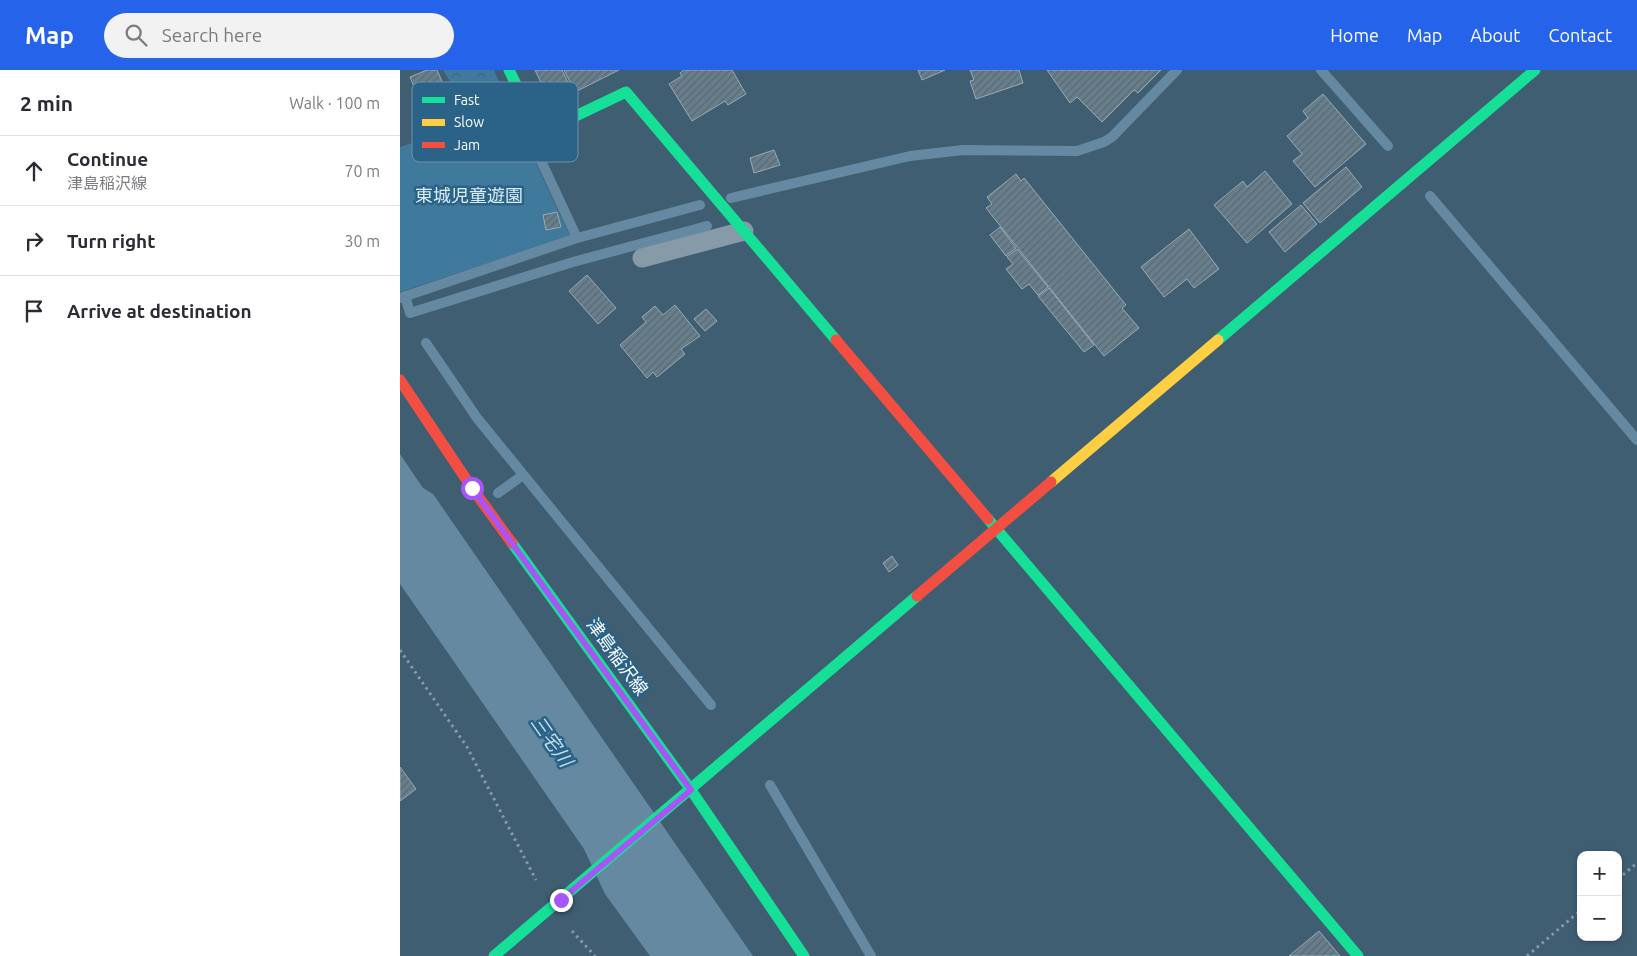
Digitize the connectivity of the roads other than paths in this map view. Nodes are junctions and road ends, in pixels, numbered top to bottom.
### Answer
1 (509, 70) edge
2 (1536, 70) edge
3 (515, 82) edge
4 (578, 115) edge
5 (744, 231) junction
6 (642, 258) dead end
7 (400, 380) edge
8 (997, 529) junction
9 (691, 790) junction
10 (494, 956) edge
11 (804, 956) edge
12 (1358, 956) edge

1 - 3 street
2 - 8 street
4 - 5 street
5 - 6 lane
5 - 8 street
7 - 9 street, 津島稲沢線
8 - 9 street
8 - 12 street
9 - 10 street
9 - 11 street, 津島稲沢線

